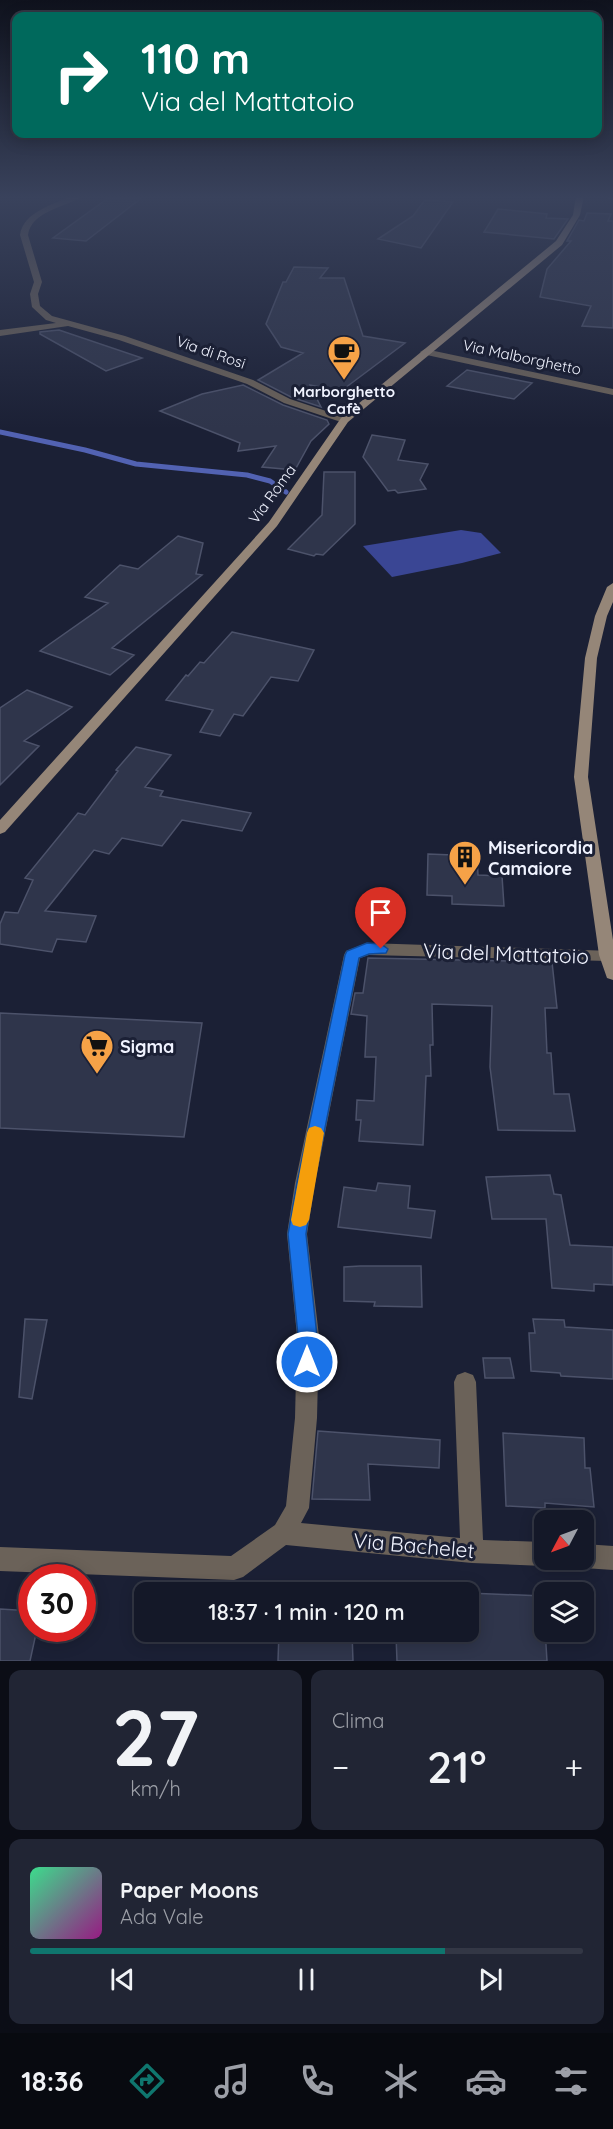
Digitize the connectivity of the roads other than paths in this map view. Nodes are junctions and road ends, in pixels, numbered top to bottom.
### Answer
1 (35, 274) edge
2 (521, 274) edge
3 (64, 324) junction
4 (0, 333) edge
5 (425, 352) junction
6 (613, 392) edge
7 (344, 420) junction
8 (613, 588) edge
9 (0, 829) edge
10 (607, 955) junction
11 (613, 974) edge
12 (465, 1382) dead end
13 (283, 1533) junction
14 (472, 1551) junction
15 (534, 1554) edge
16 (594, 1557) edge
17 (613, 1558) edge
18 (0, 1559) edge

1 - 3 street
2 - 5 street, Via Roma
3 - 4 street
3 - 7 street, Via di Rosi
5 - 6 street, Via Malborghetto
5 - 7 street, Via Roma
7 - 9 street, Via Roma
8 - 10 street
10 - 11 street
10 - 13 street, Via del Mattatoio
12 - 14 street
13 - 14 street, Via Bachelet
13 - 18 street, Via del Mattatoio
14 - 15 street, Via Bachelet
16 - 17 street

